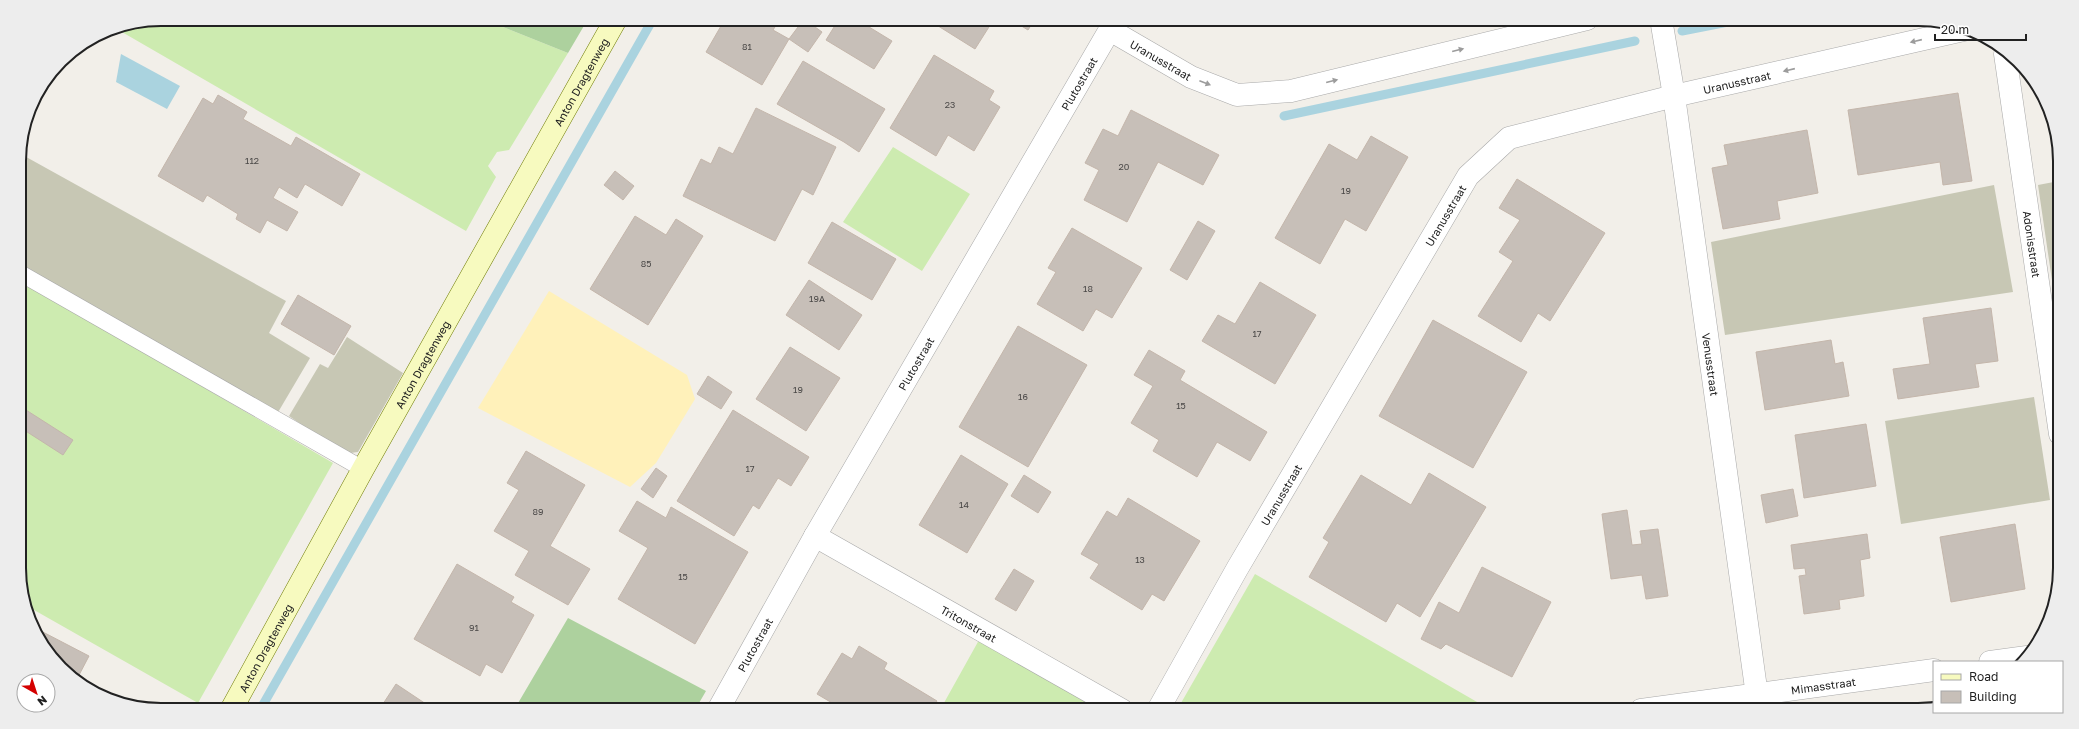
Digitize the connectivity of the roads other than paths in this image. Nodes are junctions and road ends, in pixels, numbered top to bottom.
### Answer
1 (612, 26) edge
2 (1112, 26) edge
3 (1114, 26) edge
4 (1558, 26) edge
5 (1662, 26) edge
6 (1958, 32) edge
7 (2006, 59) edge
8 (1674, 96) junction
9 (26, 276) edge
10 (2053, 344) edge
11 (362, 469) junction
12 (815, 536) junction
13 (2017, 658) edge
14 (1997, 661) edge
15 (1933, 670) edge
16 (1758, 702) edge
17 (235, 703) edge
18 (722, 703) edge
19 (1110, 703) edge
20 (1162, 703) edge
21 (1743, 703) edge

1 - 11 main road, Anton Dragtenweg
2 - 12 street, Plutostraat
3 -> 4 street, Uranusstraat
5 - 8 street, Venusstraat
6 -> 8 street, Uranusstraat
7 - 10 street, Adonisstraat
8 - 16 street, Venusstraat
8 - 20 street, Uranusstraat
9 - 11 lane
11 - 17 main road, Anton Dragtenweg
12 - 18 street, Plutostraat
12 - 19 street, Tritonstraat
13 - 14 street
15 - 16 street, Mimasstraat
16 - 21 street, Mimasstraat

